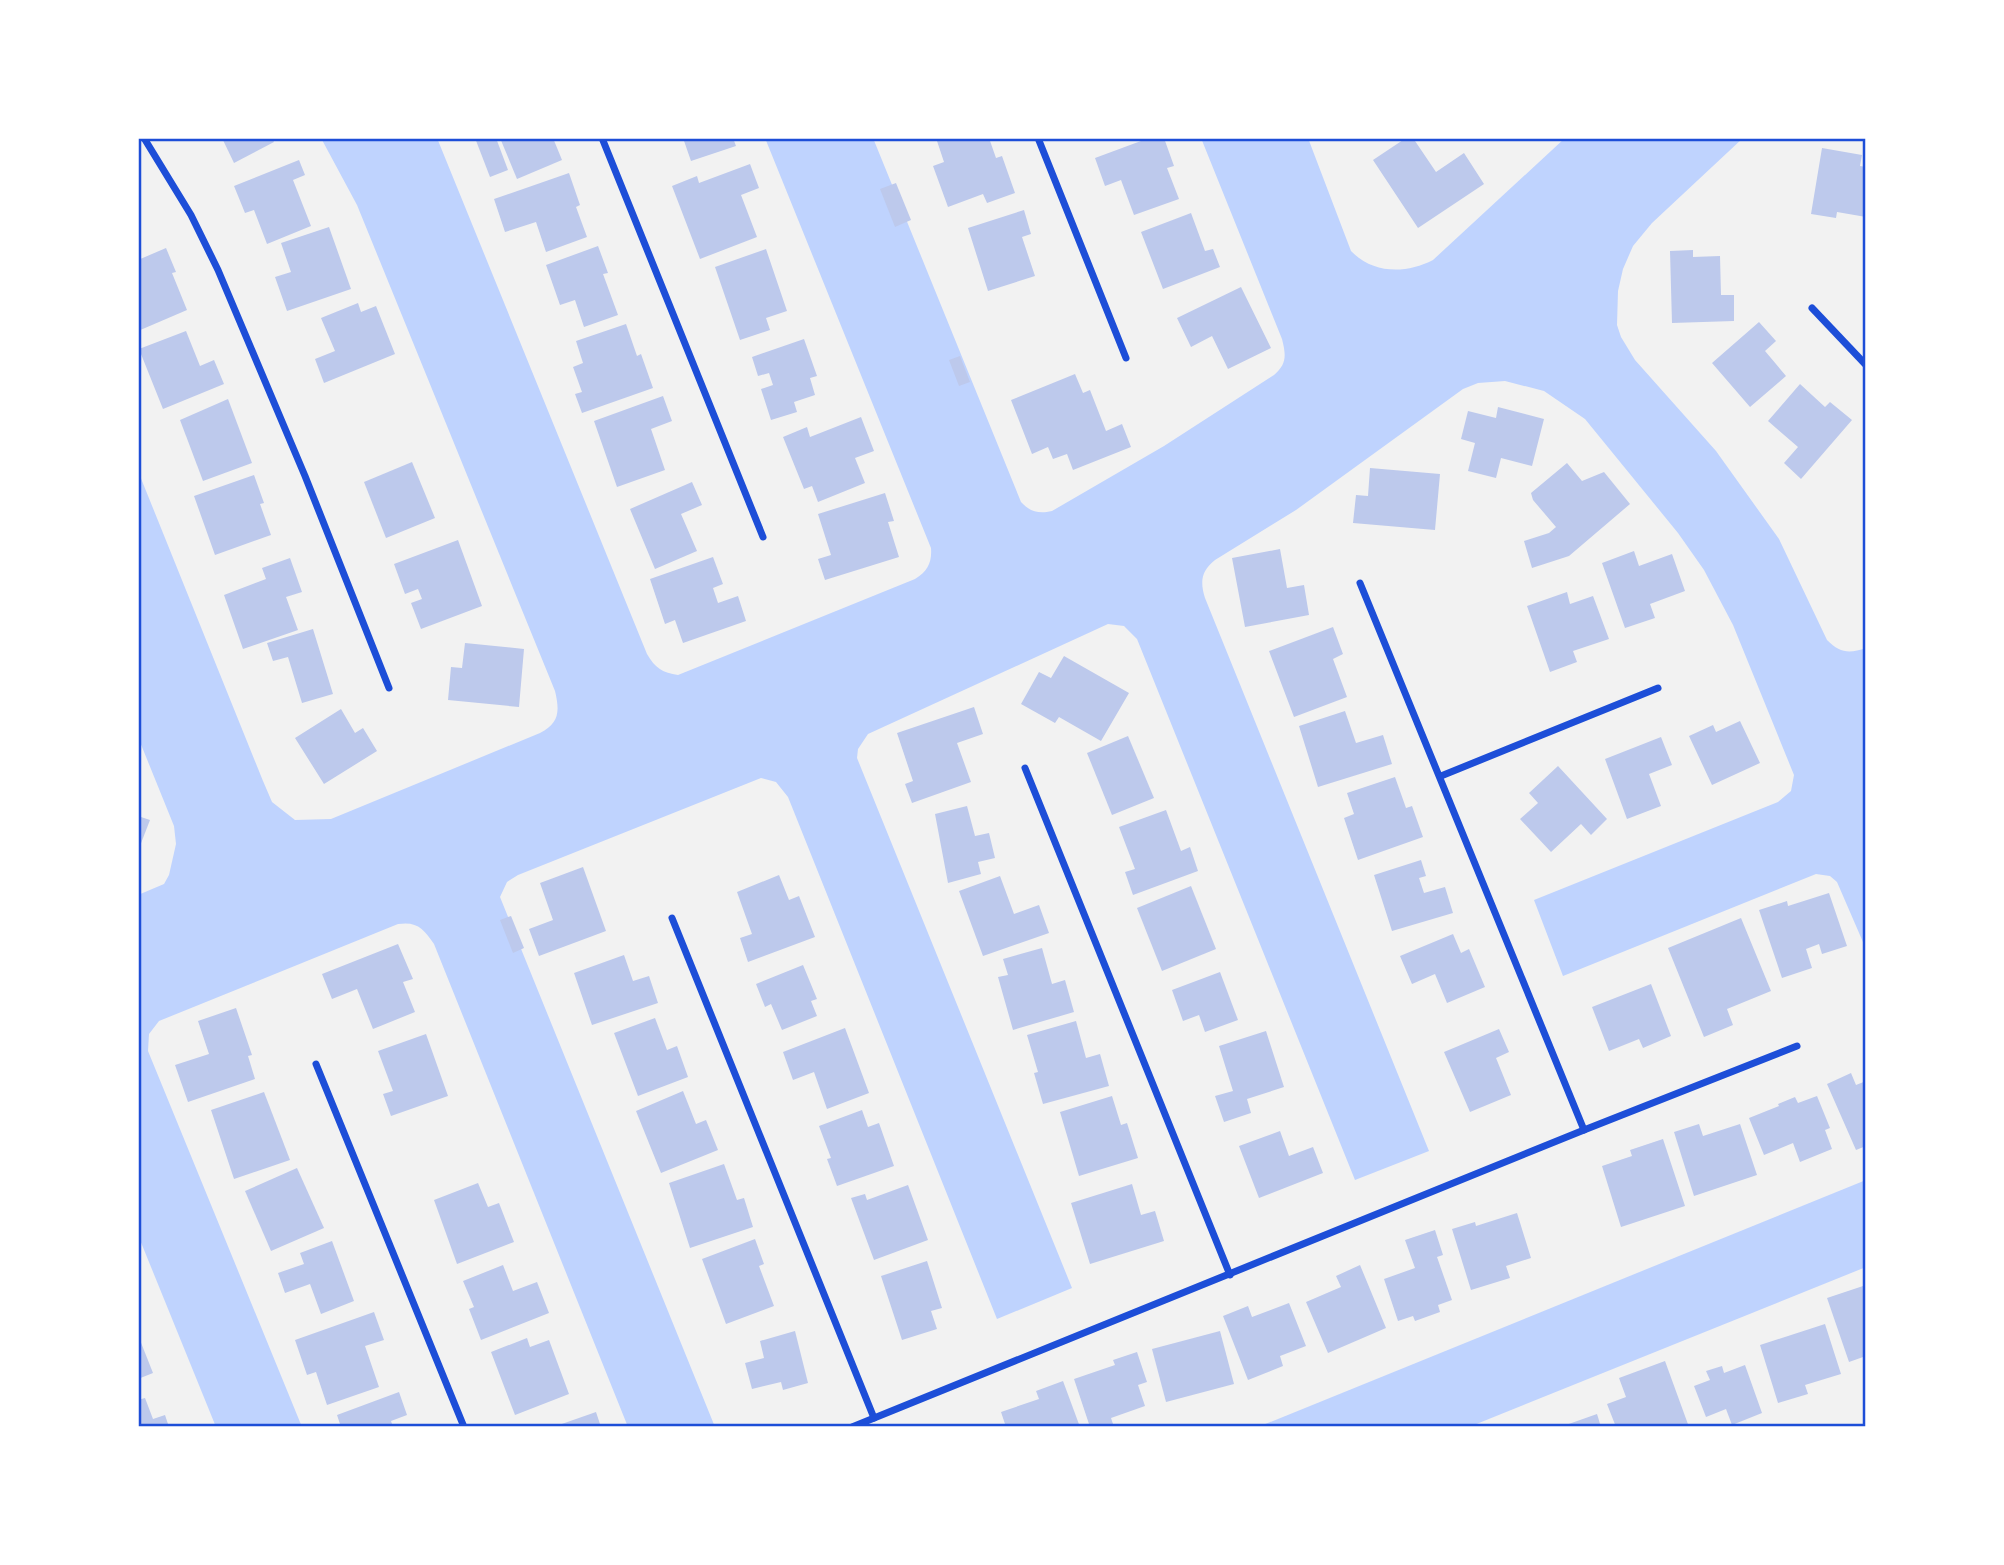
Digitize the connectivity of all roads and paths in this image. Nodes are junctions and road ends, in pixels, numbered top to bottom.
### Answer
1 (144, 138) edge
2 (602, 138) edge
3 (1038, 138) edge
4 (1812, 308) dead end
5 (1126, 358) dead end
6 (1866, 365) edge
7 (763, 537) dead end
8 (1360, 583) dead end
9 (389, 688) dead end
10 (1658, 688) dead end
11 (1025, 768) dead end
12 (1441, 776) junction
13 (672, 918) dead end
14 (1797, 1046) dead end
15 (316, 1064) dead end
16 (1584, 1130) junction
17 (1230, 1275) junction
18 (874, 1418) junction
19 (464, 1427) edge
20 (852, 1427) edge

1 - 9 street
2 - 7 street
3 - 5 street
4 - 6 street
8 - 12 street
10 - 12 street
11 - 17 street
12 - 16 street
13 - 18 street
14 - 16 street
15 - 19 street
16 - 17 street
17 - 18 street
18 - 20 street

